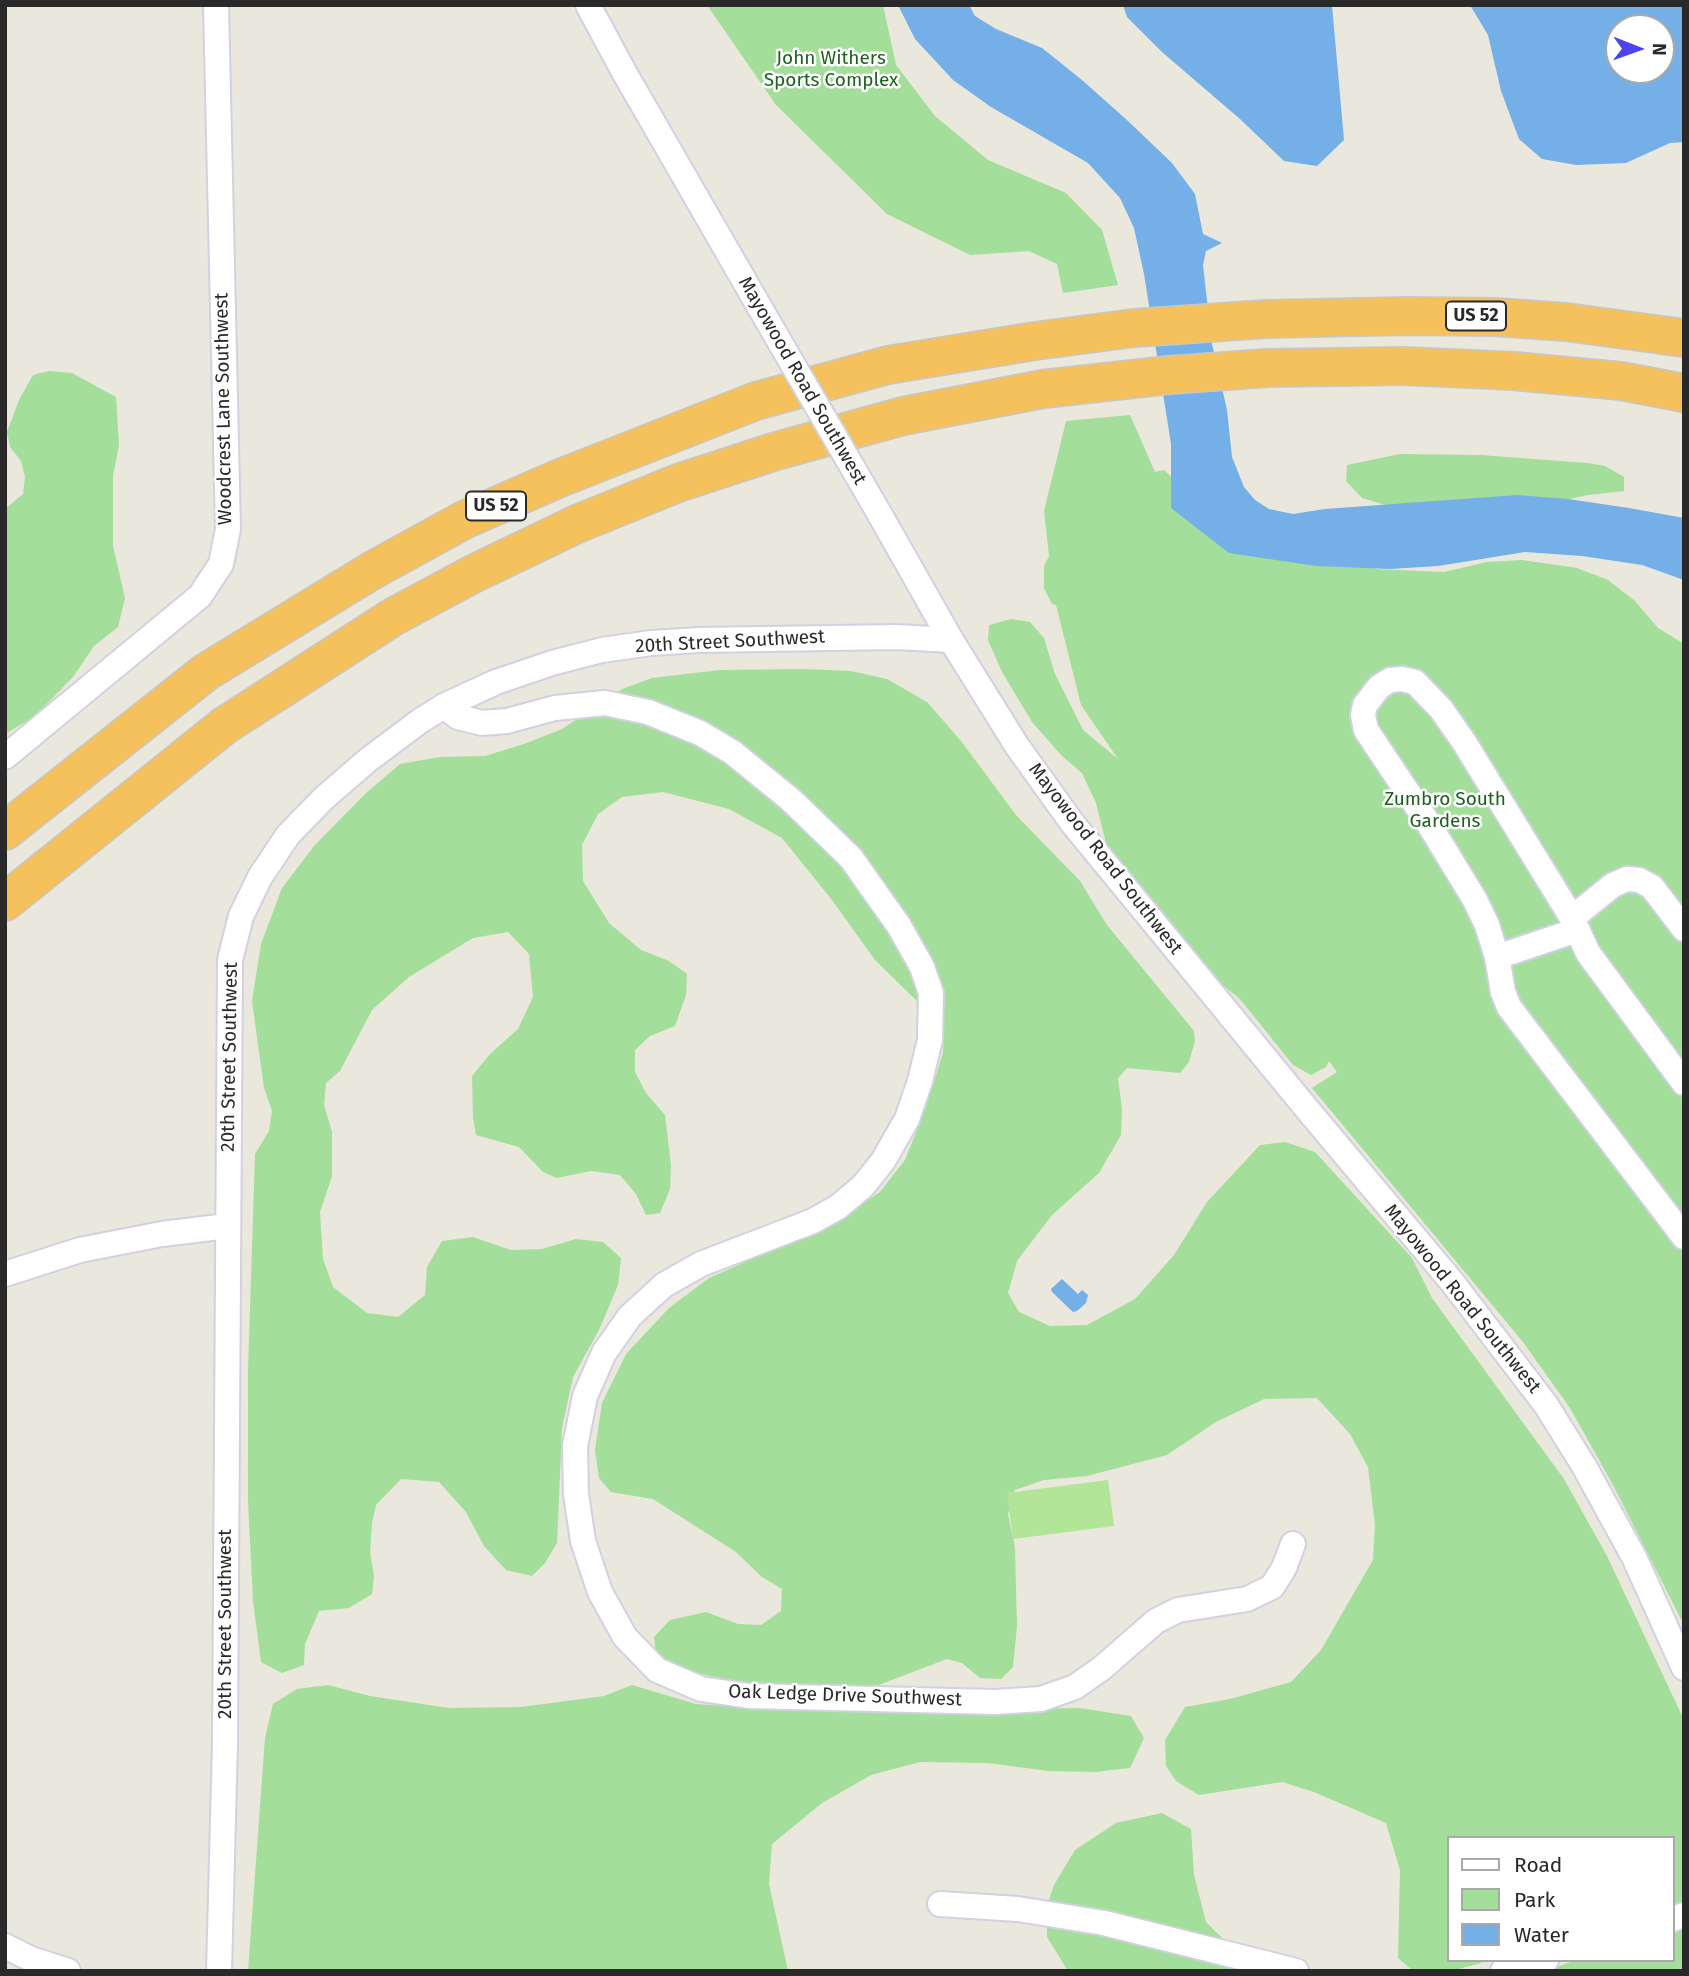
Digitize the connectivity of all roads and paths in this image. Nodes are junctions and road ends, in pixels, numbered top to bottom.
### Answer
1 (216, 5) edge
2 (588, 5) edge
3 (1566, 321) junction
4 (1684, 327) edge
5 (1684, 338) edge
6 (1684, 393) edge
7 (951, 640) junction
8 (444, 706) junction
9 (5, 757) edge
10 (5, 831) edge
11 (5, 902) edge
12 (1575, 924) junction
13 (1684, 929) edge
14 (1497, 957) junction
15 (1684, 1083) edge
16 (227, 1226) junction
17 (1684, 1237) edge
18 (5, 1274) edge
19 (1293, 1544) dead end
20 (1681, 1654) edge
21 (940, 1904) dead end
22 (5, 1946) edge
23 (1538, 1962) edge
24 (68, 1971) edge
25 (219, 1971) edge
26 (1296, 1971) edge
27 (1503, 1971) edge

1 - 9 street, Woodcrest Lane Southwest
2 - 7 street, Mayowood Road Southwest, bridge
3 - 4 highway
3 - 5 highway, US 52
3 - 10 highway, US 52
6 - 11 highway, US 52
7 - 8 street, 20th Street Southwest
7 - 20 street, Mayowood Road Southwest
8 - 16 street, 20th Street Southwest
8 - 19 street, Oak Ledge Drive Southwest
12 - 13 street
12 - 14 street
12 - 14 street
12 - 15 street
14 - 17 street
16 - 18 street
16 - 25 street, 20th Street Southwest
21 - 26 street
22 - 24 street
23 - 27 street

